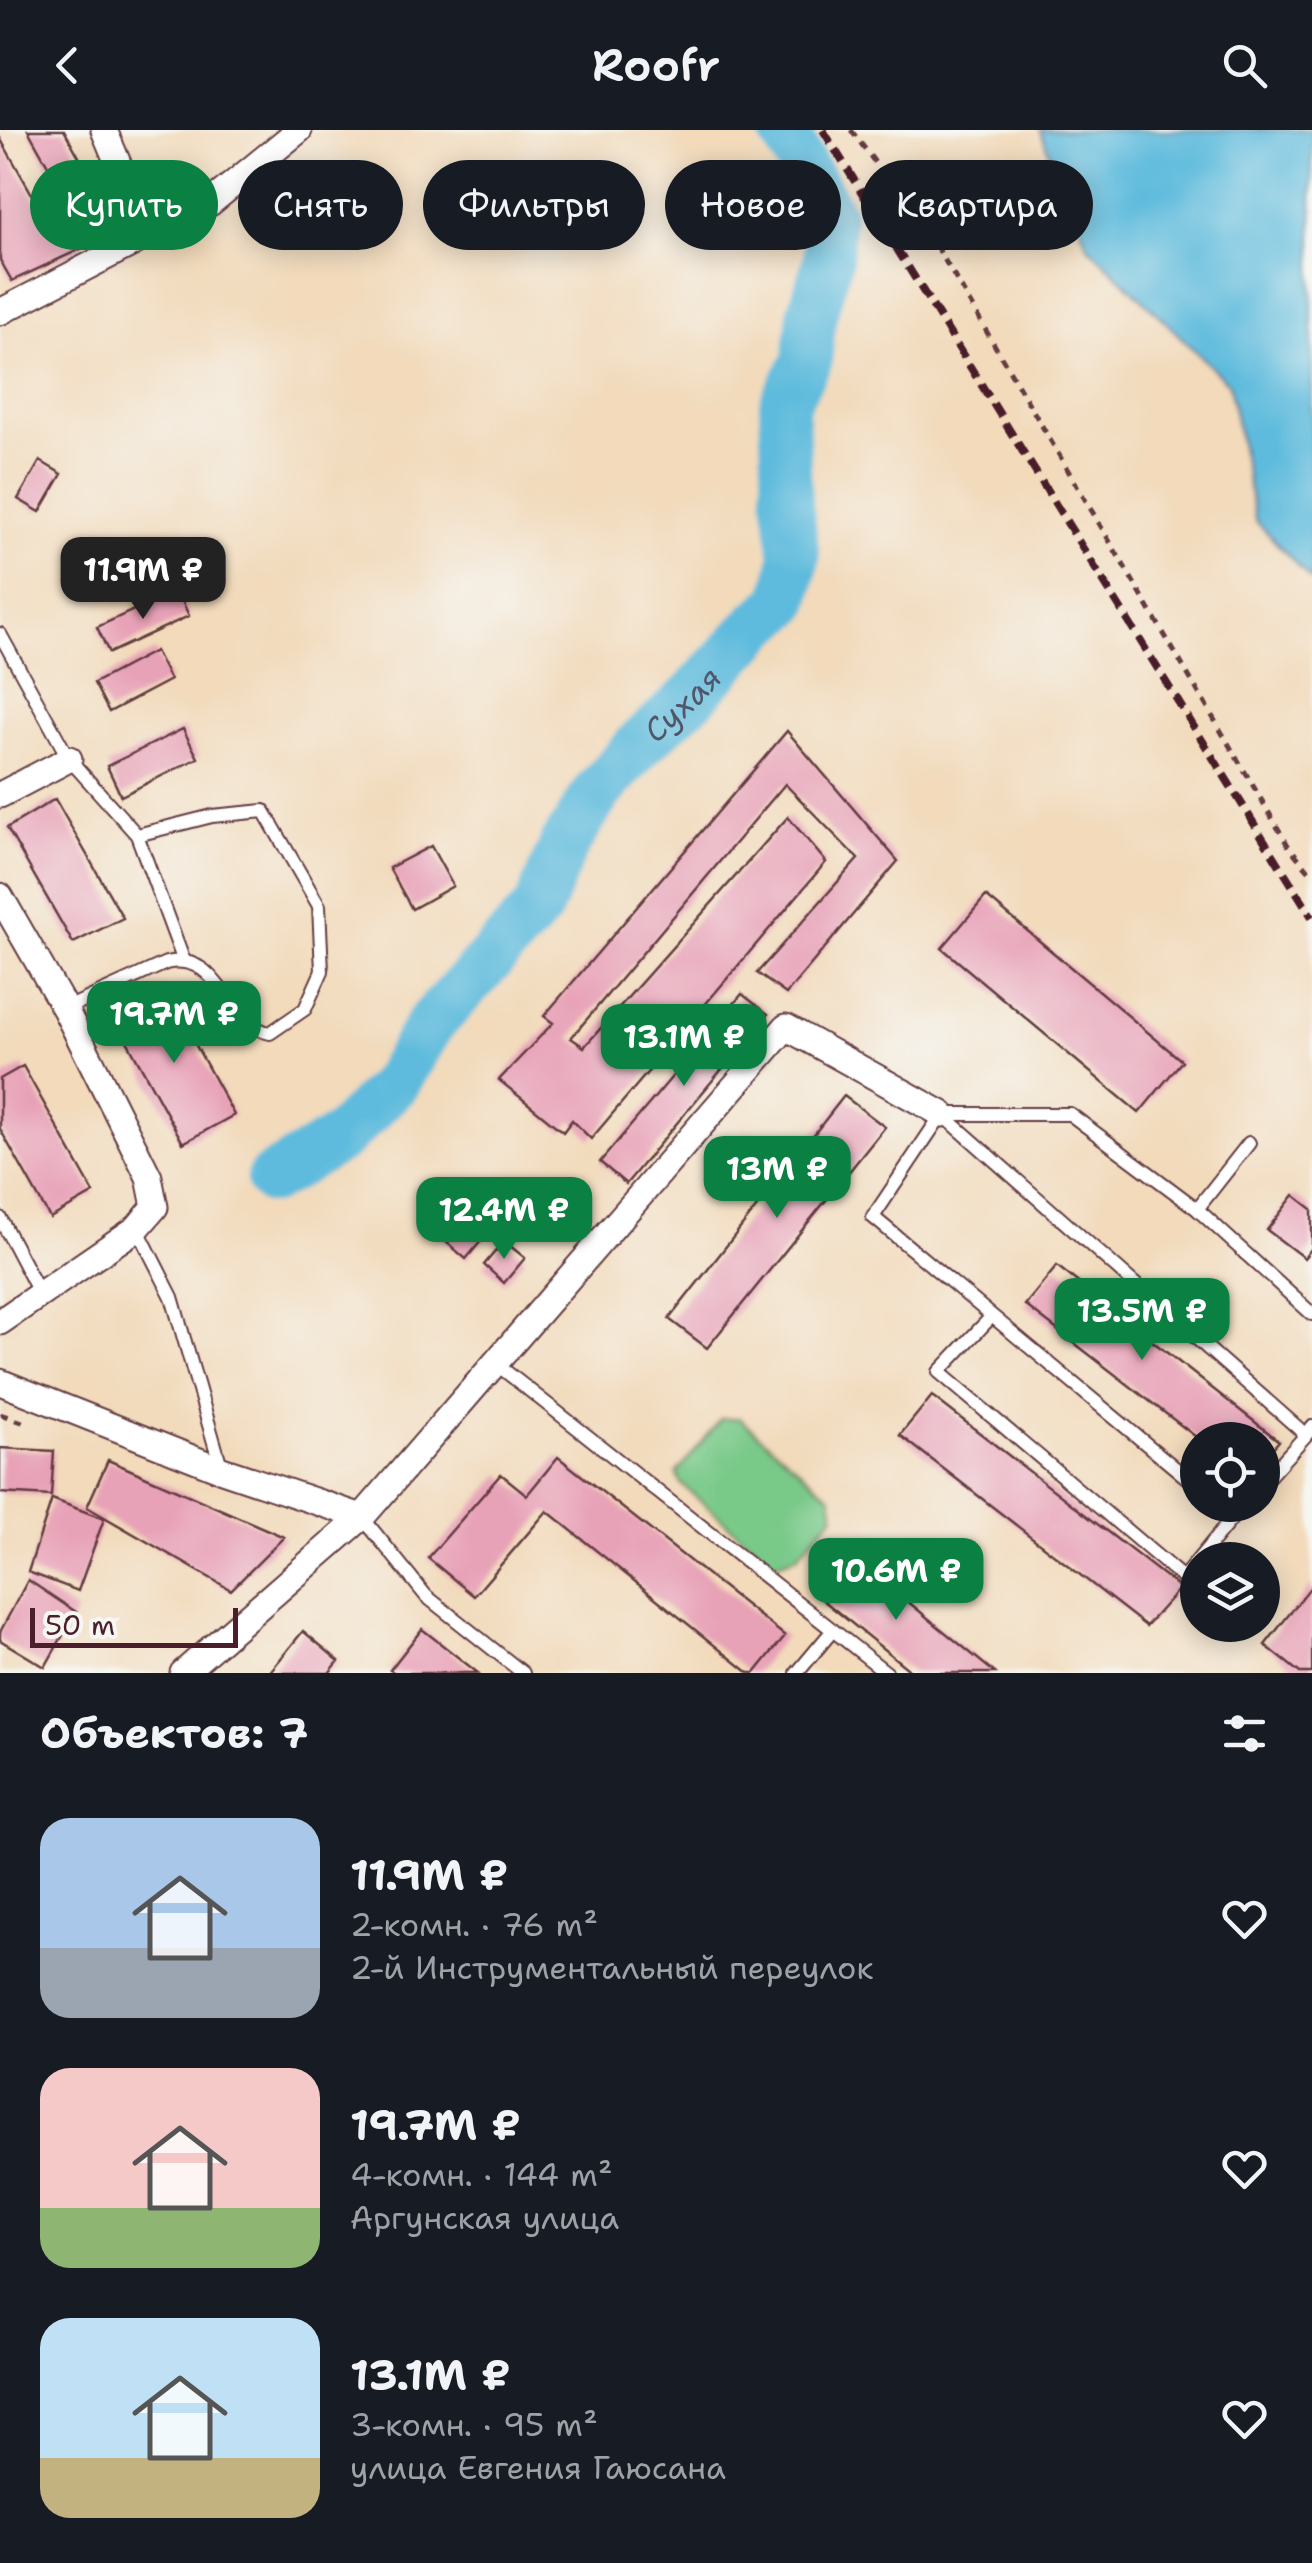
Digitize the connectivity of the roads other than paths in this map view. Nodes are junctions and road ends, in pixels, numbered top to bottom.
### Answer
1 (104, 130) edge
2 (299, 130) edge
3 (117, 160) edge
4 (218, 196) edge
5 (119, 250) edge
6 (0, 312) edge
7 (0, 634) edge
8 (69, 758) junction
9 (0, 795) edge
10 (137, 835) junction
11 (0, 896) edge
12 (183, 959) junction
13 (64, 1008) junction
14 (942, 1114) junction
15 (1249, 1142) dead end
16 (1198, 1209) junction
17 (0, 1218) edge
18 (137, 1228) junction
19 (40, 1294) junction
20 (1312, 1314) edge
21 (992, 1316) junction
22 (0, 1322) edge
23 (495, 1364) junction
24 (0, 1382) edge
25 (1309, 1431) edge
26 (1280, 1464) edge
27 (222, 1470) junction
28 (1180, 1472) edge
29 (362, 1517) junction
30 (1230, 1522) edge
31 (833, 1630) junction
32 (183, 1673) edge
33 (522, 1673) edge
34 (797, 1673) edge
35 (887, 1673) edge

1 - 3 street
2 - 4 street
5 - 6 street
7 - 8 lane
8 - 9 street
8 - 10 lane
10 - 12 lane
10 - 12 lane
11 - 13 street
12 - 13 lane
13 - 18 street
14 - 16 lane
14 - 21 lane
14 - 23 street
14 - 25 lane
15 - 16 lane
16 - 20 lane
17 - 19 lane
18 - 19 street
18 - 27 lane
19 - 22 street
21 - 28 lane
21 - 30 lane
23 - 29 street
23 - 31 lane
24 - 27 street
25 - 26 lane
27 - 29 street
29 - 32 street
29 - 33 lane
31 - 34 lane
31 - 35 lane

